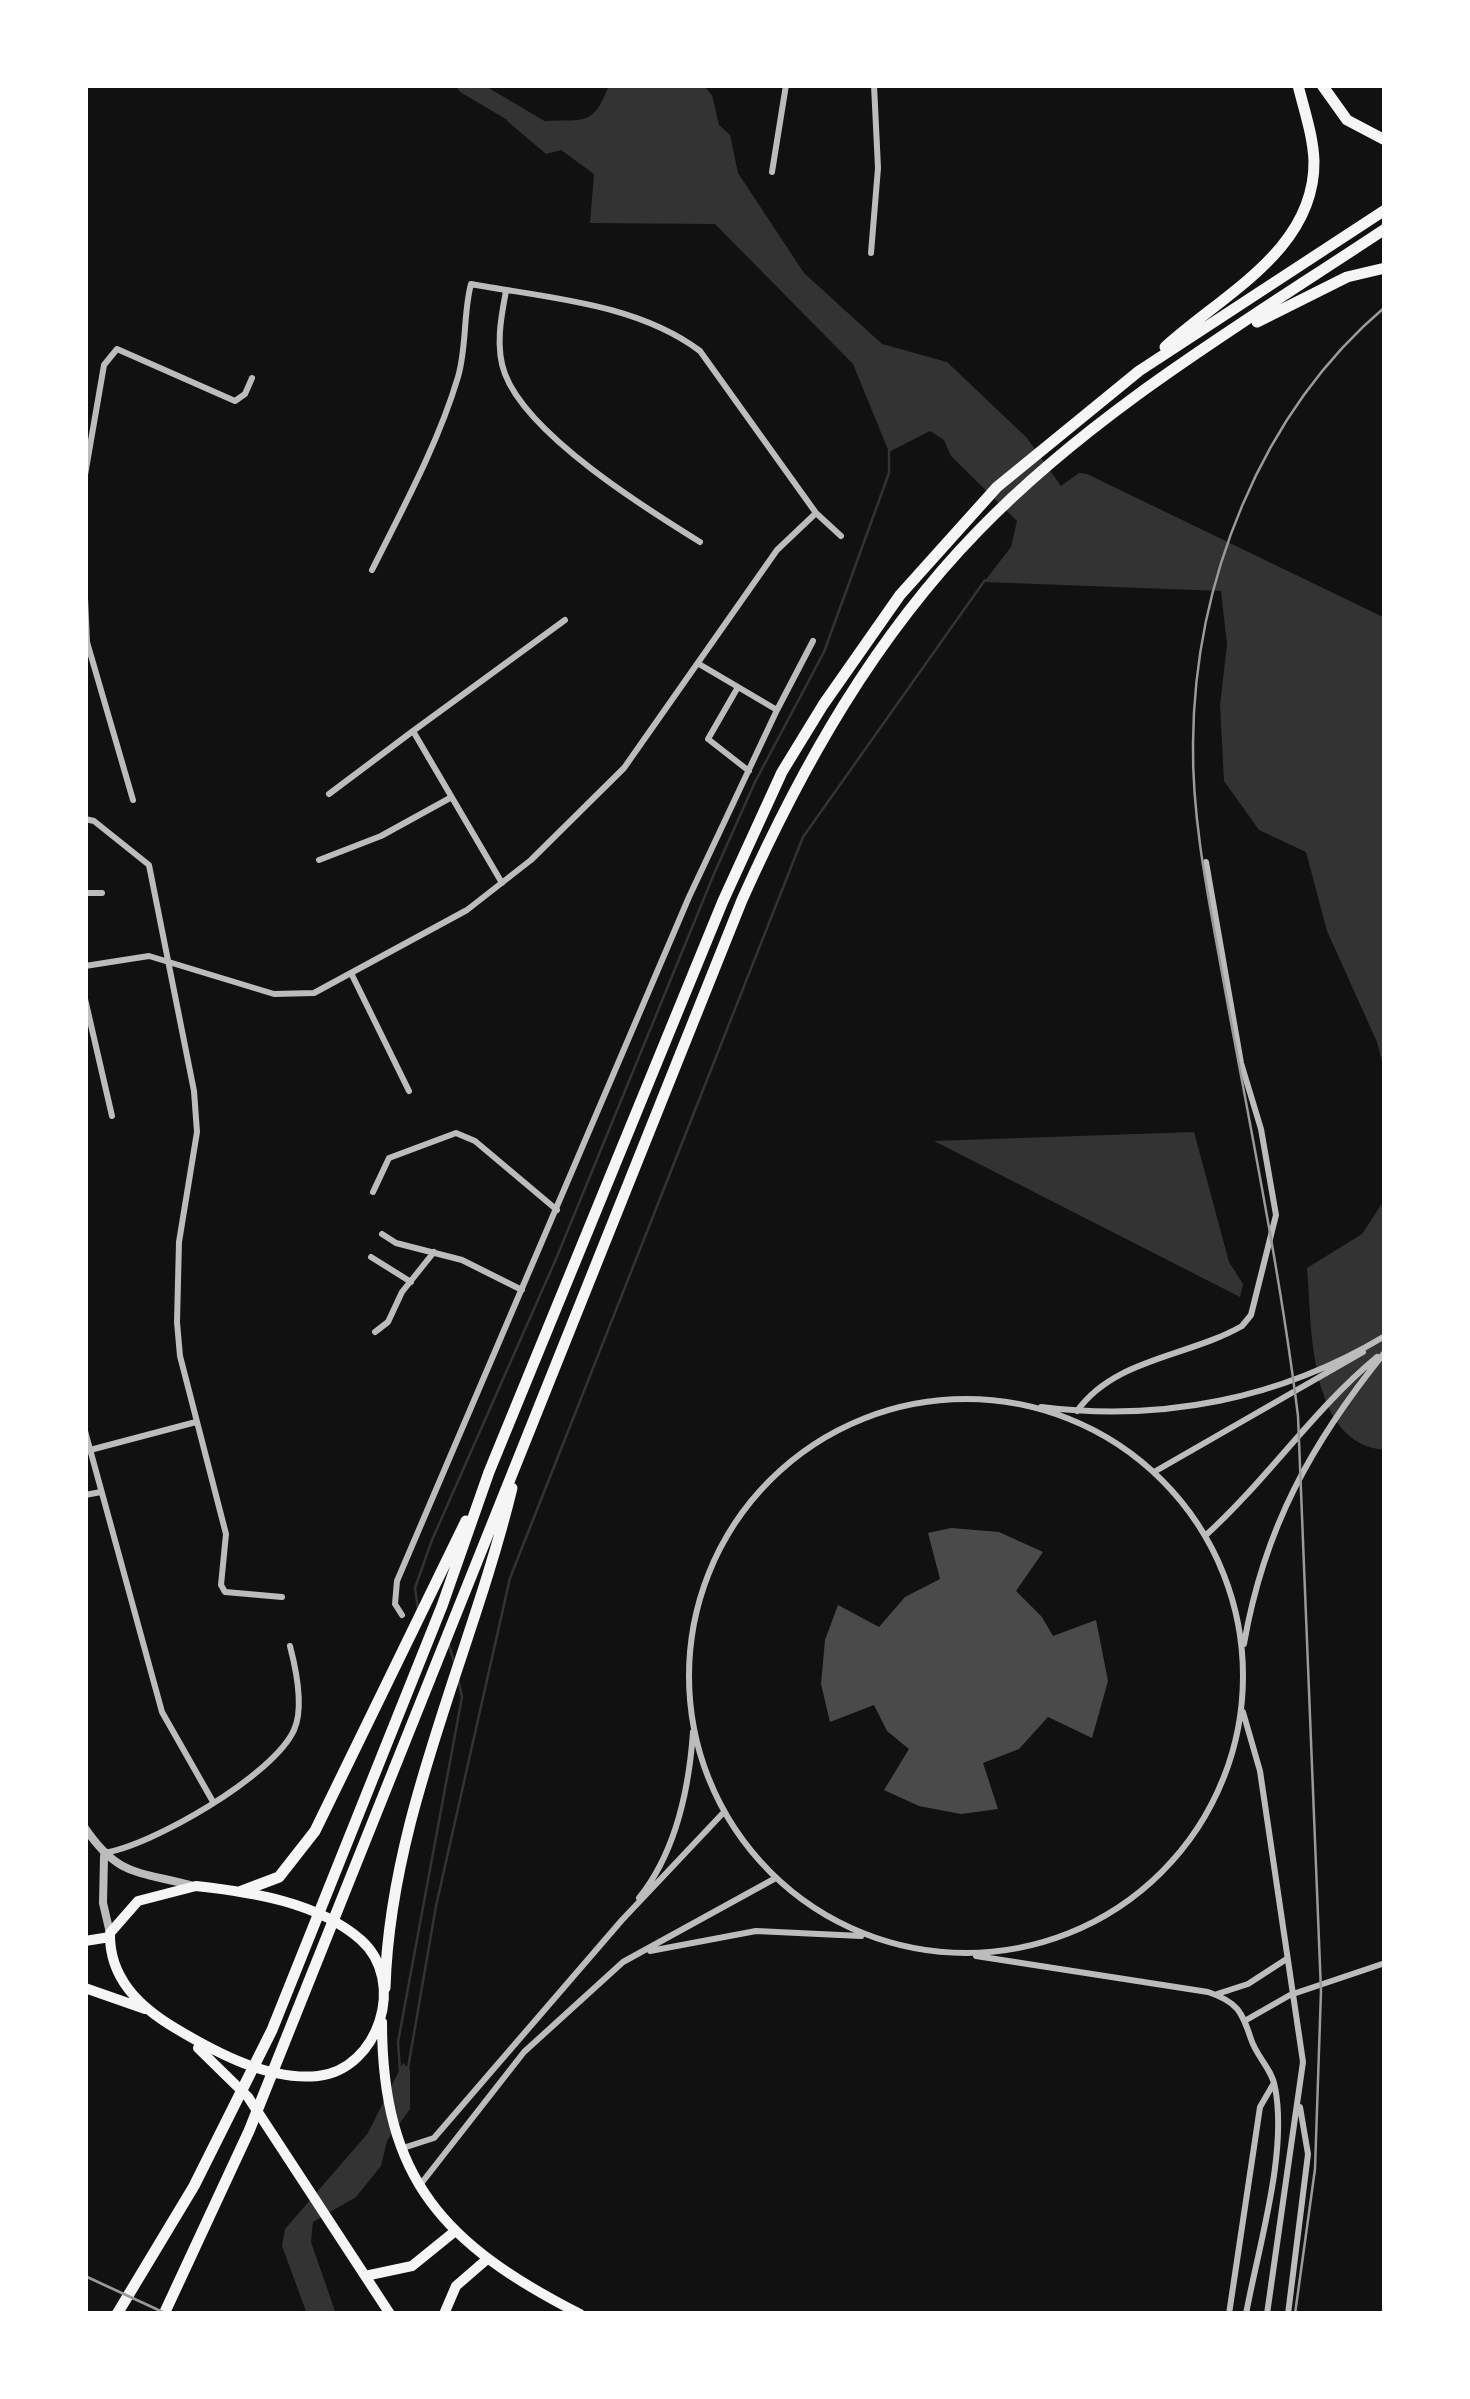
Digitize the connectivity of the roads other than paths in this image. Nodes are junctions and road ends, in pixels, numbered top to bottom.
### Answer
1 (786, 85) edge
2 (874, 85) edge
3 (1298, 85) edge
4 (1322, 85) edge
5 (1385, 140) edge
6 (772, 172) dead end
7 (1385, 210) edge
8 (1385, 229) edge
9 (871, 253) dead end
10 (1385, 268) edge
11 (506, 291) junction
12 (1196, 354) junction
13 (1139, 371) junction
14 (252, 378) dead end
15 (85, 475) edge
16 (816, 513) junction
17 (840, 536) dead end
18 (700, 542) dead end
19 (372, 570) dead end
20 (85, 598) edge
21 (565, 620) dead end
22 (813, 641) dead end
23 (86, 643) edge
24 (700, 664) junction
25 (738, 687) junction
26 (778, 710) junction
27 (413, 731) junction
28 (749, 771) junction
29 (330, 794) dead end
30 (450, 798) junction
31 (133, 800) dead end
32 (85, 819) edge
33 (319, 860) dead end
34 (1206, 862) dead end
35 (502, 883) junction
36 (85, 893) edge
37 (102, 893) dead end
38 (167, 964) junction
39 (85, 966) edge
40 (352, 975) junction
41 (85, 1000) edge
42 (409, 1091) dead end
43 (112, 1116) dead end
44 (373, 1192) dead end
45 (557, 1210) junction
46 (382, 1234) dead end
47 (434, 1252) junction
48 (371, 1257) dead end
49 (410, 1282) junction
50 (522, 1290) junction
51 (374, 1332) dead end
52 (1384, 1336) edge
53 (1385, 1351) edge
54 (1028, 1405) junction
55 (1077, 1411) junction
56 (196, 1422) junction
57 (85, 1431) edge
58 (90, 1450) junction
59 (522, 1450) junction
60 (490, 1472) junction
61 (1154, 1472) junction
62 (101, 1492) junction
63 (85, 1495) edge
64 (1205, 1536) junction
65 (282, 1597) dead end
66 (402, 1615) dead end
67 (290, 1646) dead end
68 (1242, 1652) junction
69 (1243, 1711) junction
70 (694, 1726) junction
71 (212, 1800) junction
72 (724, 1812) junction
73 (85, 1828) edge
74 (103, 1855) junction
75 (774, 1879) junction
76 (196, 1886) junction
77 (242, 1891) junction
78 (622, 1920) junction
79 (110, 1935) junction
80 (867, 1936) junction
81 (85, 1941) edge
82 (640, 1954) junction
83 (970, 1955) junction
84 (1285, 1960) junction
85 (1385, 1963) edge
86 (85, 1988) edge
87 (386, 1988) junction
88 (1216, 1995) junction
89 (1290, 1995) junction
90 (152, 2011) junction
91 (382, 2016) junction
92 (1247, 2019) junction
93 (183, 2032) junction
94 (1274, 2082) junction
95 (478, 2086) junction
96 (1296, 2087) junction
97 (489, 2096) junction
98 (401, 2148) junction
99 (419, 2186) junction
100 (454, 2232) junction
101 (486, 2260) junction
102 (365, 2276) junction
103 (388, 2312) edge
104 (118, 2314) edge
105 (164, 2314) edge
106 (444, 2314) edge
107 (580, 2314) edge
108 (1229, 2314) edge
109 (1246, 2314) edge
110 (1267, 2314) edge
111 (1288, 2314) edge

1 - 6 street
2 - 9 street
3 - 13 highway
4 - 5 highway
7 - 13 highway
8 - 12 highway
10 - 12 highway
11 - 16 street
11 - 18 street
11 - 19 street
12 - 59 highway
13 - 60 highway
14 - 15 street
16 - 17 street
16 - 24 street
20 - 23 street
21 - 27 street
22 - 26 street
23 - 31 street
24 - 25 street
24 - 35 street
25 - 26 street
25 - 28 street
26 - 28 street
27 - 29 street
27 - 30 street
28 - 45 street
30 - 33 street
30 - 35 street
32 - 38 street
34 - 55 street
35 - 40 street
36 - 37 street
38 - 39 street
38 - 40 street
38 - 56 street
40 - 42 street
41 - 43 street
44 - 45 street
45 - 50 street
46 - 47 street
47 - 49 street
47 - 50 street
48 - 49 street
49 - 51 street
50 - 66 street
52 - 55 street
52 - 61 street
53 - 64 street
53 - 68 street
54 - 55 street
54 - 61 street
54 - 70 street
56 - 58 street
56 - 65 street
57 - 58 street
58 - 62 street
59 - 87 highway
59 - 105 highway
60 - 77 highway
60 - 104 highway
61 - 64 street
62 - 63 street
62 - 71 street
64 - 68 street
67 - 71 street
68 - 69 street
69 - 83 street
69 - 84 street
70 - 72 street
70 - 78 street
71 - 74 street
72 - 75 street
72 - 78 street
73 - 74 street
74 - 76 street
74 - 79 street
75 - 80 street
75 - 82 street
76 - 77 main road
76 - 79 main road
77 - 87 main road
78 - 95 street
79 - 81 main road
79 - 90 main road
80 - 82 street
80 - 83 street
82 - 97 street
83 - 88 street
84 - 88 street
84 - 89 street
85 - 89 street
86 - 90 main road
87 - 91 main road
88 - 92 street
89 - 92 street
89 - 96 street
90 - 93 main road
91 - 93 main road
91 - 98 main road
92 - 94 street
93 - 102 main road
94 - 108 street
94 - 109 street
95 - 97 street
95 - 98 street
96 - 110 street
96 - 111 street
97 - 99 street
98 - 99 main road
99 - 100 main road
100 - 101 main road
100 - 102 main road
101 - 106 main road
101 - 107 main road
102 - 103 main road

